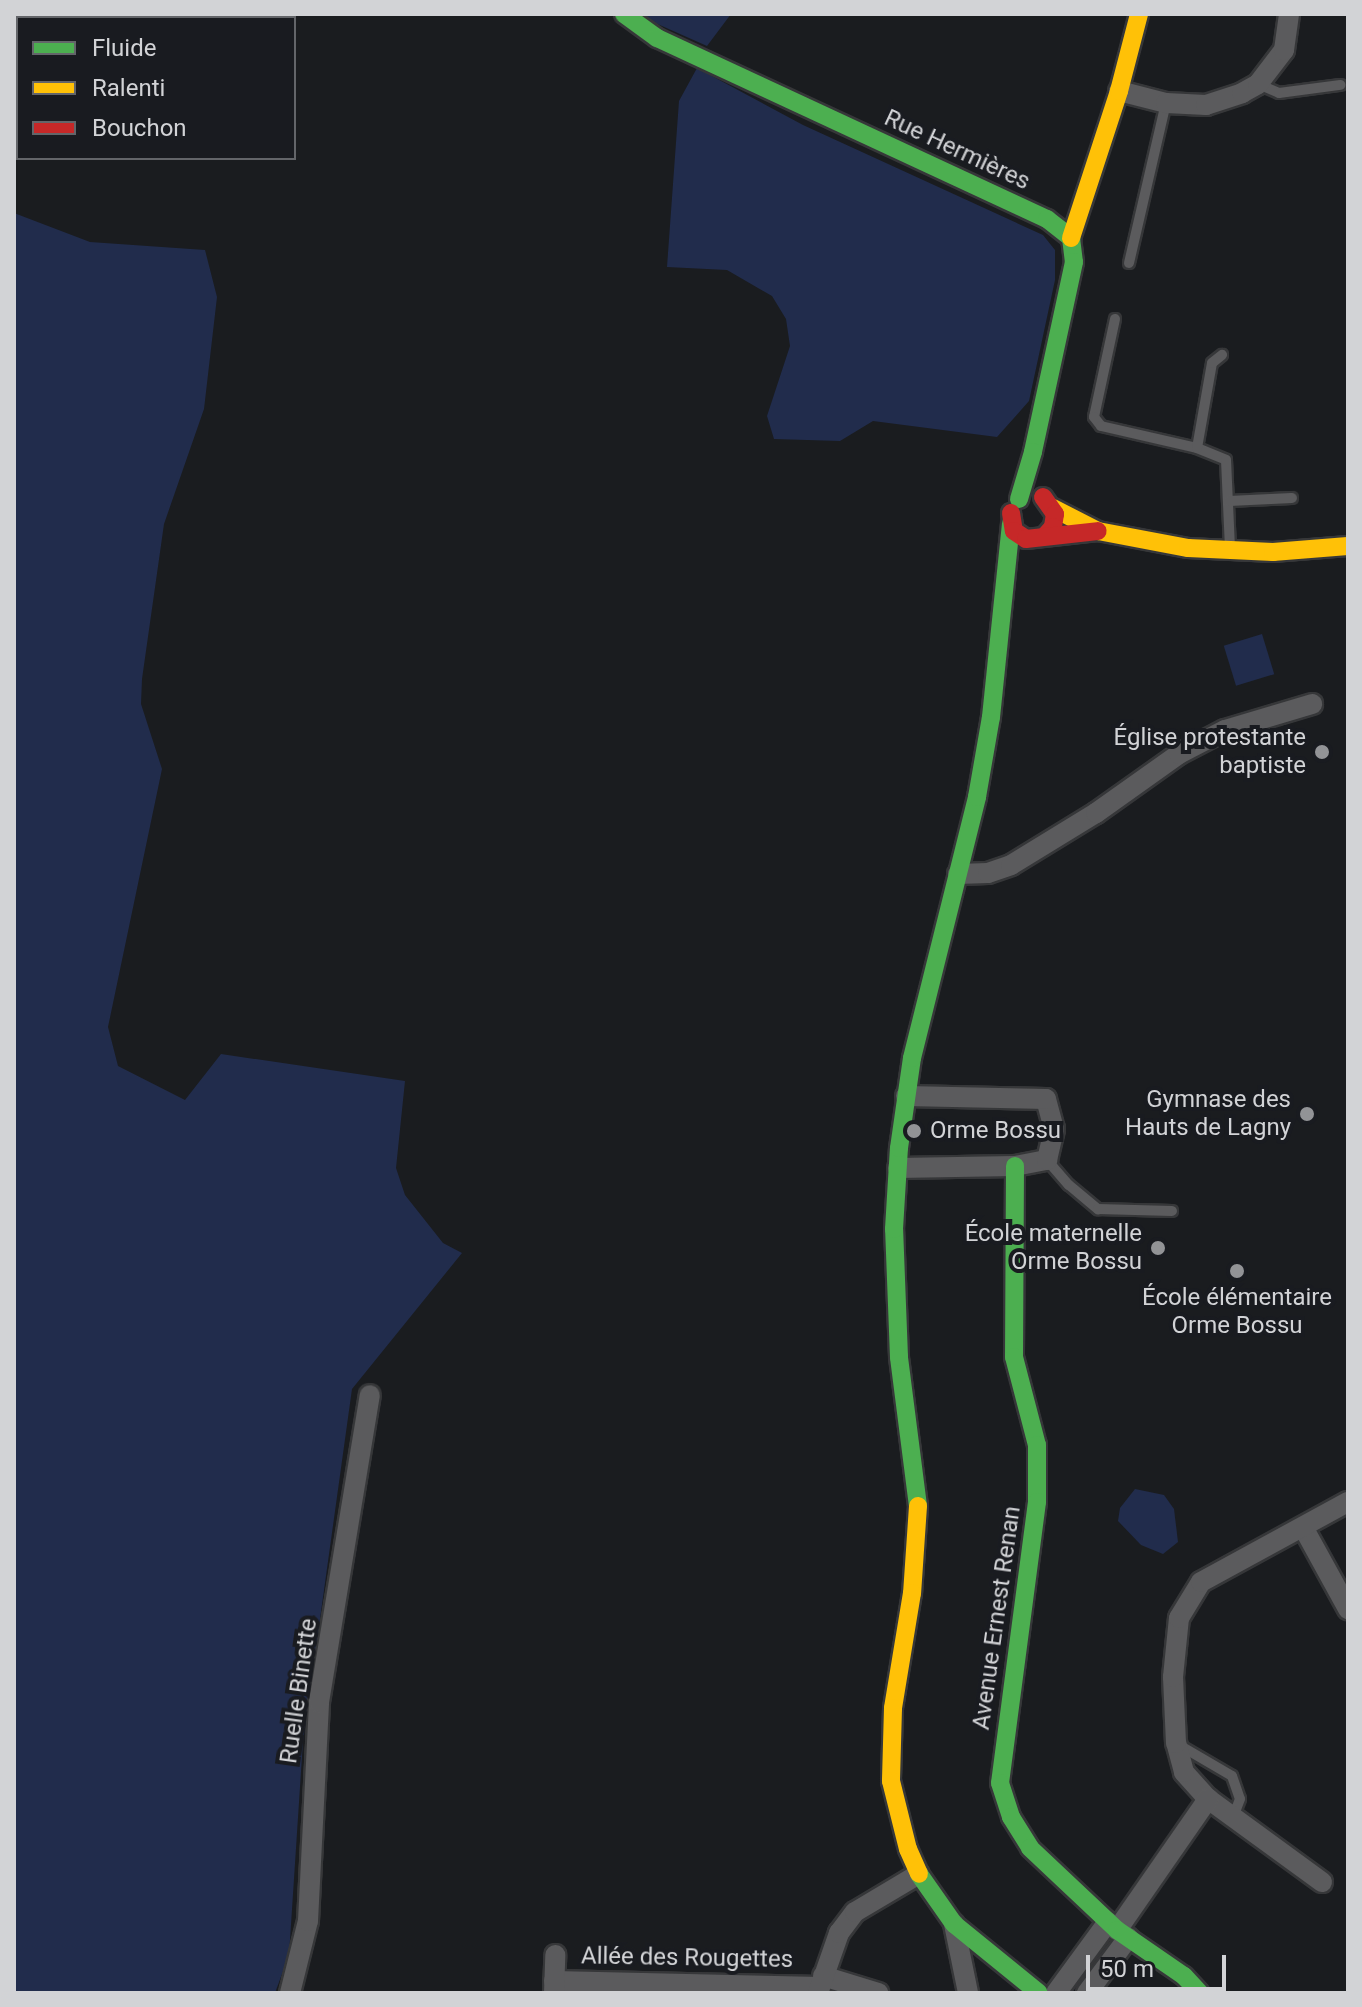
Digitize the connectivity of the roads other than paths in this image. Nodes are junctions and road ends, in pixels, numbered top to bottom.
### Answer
1 (624, 14) edge
2 (1139, 14) edge
3 (1289, 14) edge
4 (1258, 84) junction
5 (1340, 85) dead end
6 (1119, 91) junction
7 (1166, 103) junction
8 (1071, 238) junction
9 (1129, 263) dead end
10 (1115, 319) dead end
11 (1222, 355) dead end
12 (1197, 448) junction
13 (1033, 452) junction
14 (1292, 498) dead end
15 (1019, 499) junction
16 (1229, 501) junction
17 (1049, 503) junction
18 (1011, 524) junction
19 (1098, 531) junction
20 (1039, 538) junction
21 (1348, 546) edge
22 (1230, 550) junction
23 (1002, 600) junction
24 (1312, 704) dead end
25 (958, 874) junction
26 (906, 1096) junction
27 (899, 1158) junction
28 (1047, 1160) junction
29 (1015, 1166) junction
30 (1172, 1211) dead end
31 (370, 1395) dead end
32 (1348, 1502) edge
33 (1303, 1527) junction
34 (1348, 1609) edge
35 (1176, 1743) junction
36 (1208, 1799) junction
37 (1233, 1817) junction
38 (919, 1874) junction
39 (1322, 1882) dead end
40 (954, 1924) junction
41 (1118, 1930) junction
42 (555, 1955) dead end
43 (820, 1985) edge
44 (554, 1987) edge
45 (290, 1993) edge
46 (878, 1993) edge
47 (968, 1993) edge
48 (1039, 1993) edge
49 (1056, 1993) edge
50 (1087, 1993) edge
51 (1200, 1993) edge

1 - 8 main road, Rue Hermières
2 - 6 main road
3 - 4 street
4 - 5 lane
4 - 7 street
6 - 7 street
6 - 8 main road
7 - 9 lane
8 - 13 main road
10 - 12 lane
11 - 12 lane
12 - 16 lane
13 - 15 main road
13 - 17 main road
14 - 16 lane
15 - 17 main road
15 - 18 main road
16 - 22 lane
17 - 19 main road
17 - 20 main road
18 - 20 main road
18 - 23 main road
19 - 20 main road
19 - 22 main road
20 - 23 main road
21 - 22 main road
23 - 25 main road
24 - 25 street
25 - 26 main road
26 - 27 main road
26 - 28 street
27 - 29 street
27 - 38 main road
28 - 29 street
28 - 30 lane
29 - 41 main road, Avenue Ernest Renan
31 - 45 street, Ruelle Binette
32 - 33 street
33 - 34 street
33 - 35 street
35 - 36 street
35 - 37 lane
36 - 37 street
36 - 41 street
37 - 39 street
38 - 40 main road
38 - 43 street
40 - 47 street
40 - 48 main road
41 - 49 street
41 - 50 street
41 - 51 main road, Avenue Ernest Renan
42 - 44 street, Allée des Rougettes
43 - 44 street, Allée des Rougettes
43 - 46 street, Allée des Rougettes

